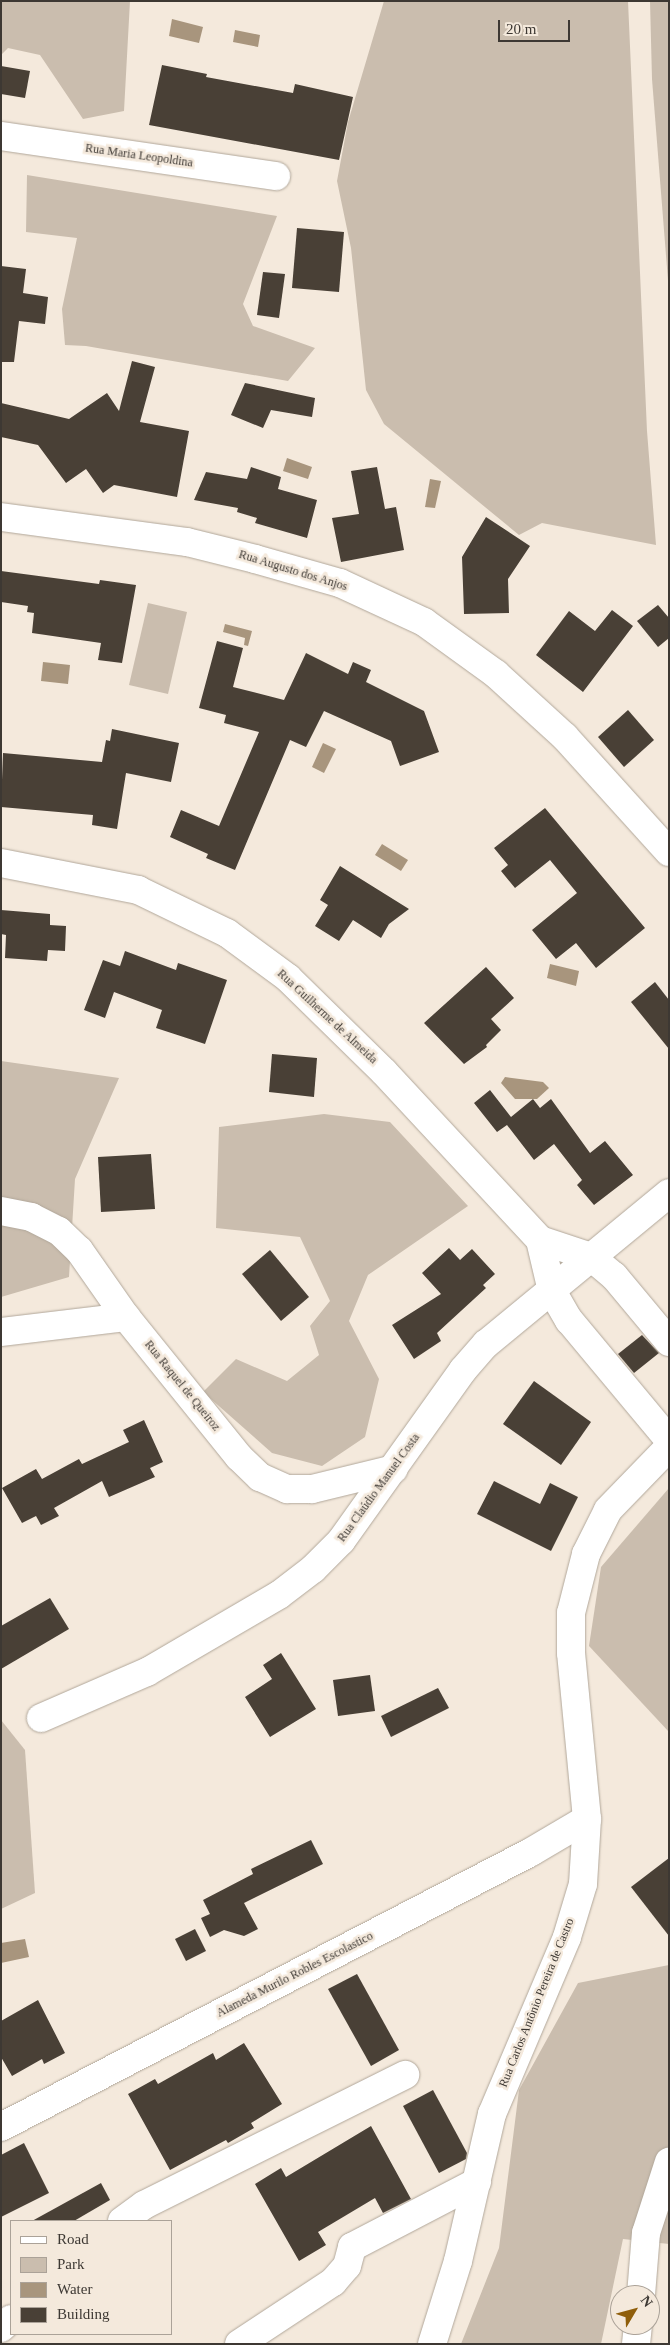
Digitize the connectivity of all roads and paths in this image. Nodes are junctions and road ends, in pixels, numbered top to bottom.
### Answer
1 (1, 136) edge
2 (276, 176) dead end
3 (1, 517) edge
4 (669, 852) edge
5 (1, 863) edge
6 (669, 1192) edge
7 (1, 1211) edge
8 (540, 1240) junction
9 (591, 1257) junction
10 (552, 1291) junction
11 (126, 1317) junction
12 (1, 1332) edge
13 (669, 1342) edge
14 (669, 1440) edge
15 (669, 1447) edge
16 (394, 1470) junction
17 (41, 1718) dead end
18 (587, 1819) junction
19 (405, 2075) dead end
20 (1, 2127) edge
21 (669, 2162) edge
22 (477, 2182) junction
23 (123, 2220) edge
24 (642, 2285) edge
25 (239, 2344) edge
26 (432, 2344) edge

1 - 2 street, Rua Maria Leopoldina
3 - 4 street, Rua Augusto dos Anjos
5 - 8 street, Rua Guilherme de Almeida
6 - 9 street, Rua Claúdio Manuel Costa
7 - 11 street, Rua Raquel de Queiroz
8 - 9 street, Rua Guilherme de Almeida
8 - 10 street, Rua Guilherme de Almeida
9 - 10 street, Rua Claúdio Manuel Costa
9 - 13 street
10 - 14 street
10 - 16 street, Rua Claúdio Manuel Costa
11 - 12 street
11 - 16 street, Rua Raquel de Queiroz
15 - 18 street, Rua Carlos Antônio Pereira de Castro
16 - 17 street, Rua Claúdio Manuel Costa
18 - 20 street, Alameda Murilo Robles Escolastico
18 - 22 street, Rua Carlos Antônio Pereira de Castro
19 - 23 street
21 - 24 street
22 - 25 street
22 - 26 street, Rua Carlos Antônio Pereira de Castro

